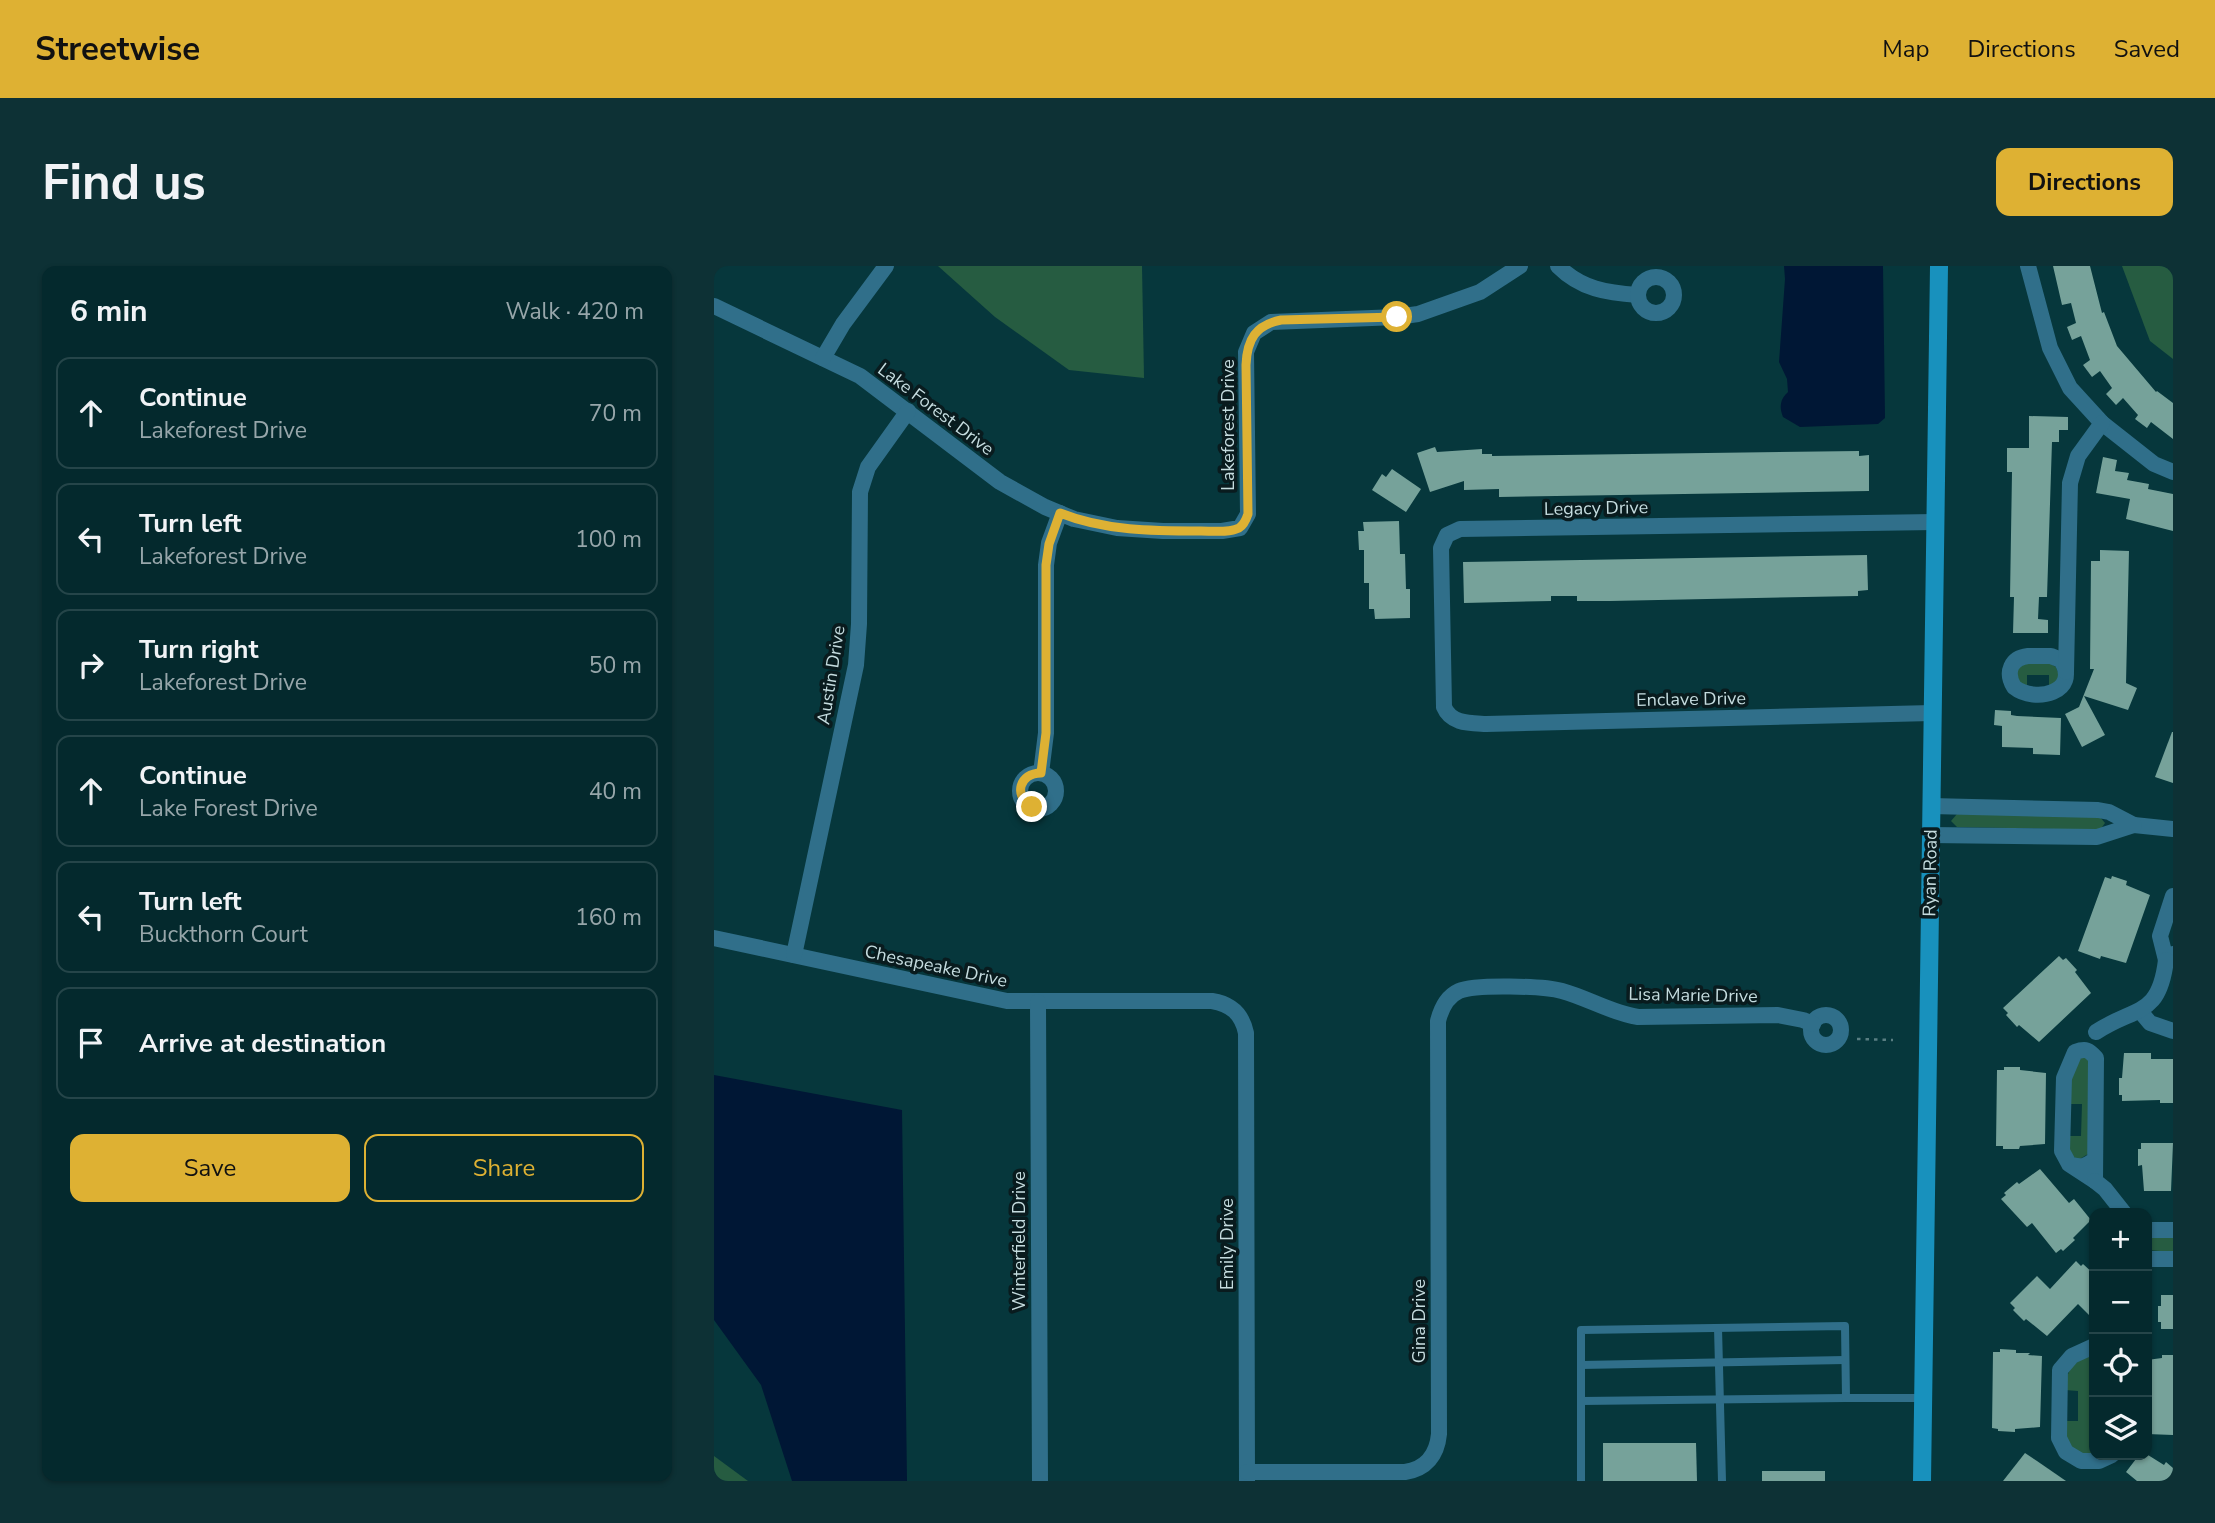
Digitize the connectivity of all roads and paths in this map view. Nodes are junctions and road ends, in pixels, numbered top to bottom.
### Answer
1 (886, 266) edge
2 (1520, 266) edge
3 (1558, 266) edge
4 (1938, 266) edge
5 (2028, 266) edge
6 (1638, 295) dead end
7 (714, 306) edge
8 (823, 358) junction
9 (908, 411) junction
10 (2102, 423) junction
11 (2173, 472) edge
12 (1060, 513) junction
13 (1935, 522) junction
14 (1138, 530) joint
15 (2067, 643) junction
16 (2045, 656) junction
17 (2066, 672) junction
18 (1932, 713) junction
19 (1452, 719) joint
20 (1041, 773) dead end
21 (1931, 806) junction
22 (2133, 825) junction
23 (2173, 829) edge
24 (1930, 835) junction
25 (2173, 896) edge
26 (714, 938) edge
27 (794, 955) junction
28 (2170, 957) edge
29 (2168, 981) edge
30 (1451, 996) joint
31 (1038, 1002) junction
32 (1234, 1010) joint
33 (2140, 1012) junction
34 (1813, 1024) dead end
35 (2173, 1031) edge
36 (2096, 1032) junction
37 (1857, 1039) dead end
38 (1893, 1040) dead end
39 (2075, 1052) junction
40 (2096, 1058) junction
41 (2095, 1160) junction
42 (2069, 1164) junction
43 (2095, 1181) junction
44 (2120, 1208) edge
45 (2152, 1230) edge
46 (2173, 1230) edge
47 (2152, 1259) edge
48 (2173, 1259) edge
49 (1718, 1328) junction
50 (2089, 1348) edge
51 (1845, 1360) junction
52 (1720, 1362) junction
53 (1581, 1365) junction
54 (1846, 1398) junction
55 (1924, 1398) junction
56 (1722, 1399) junction
57 (1581, 1401) junction
58 (2101, 1460) edge
59 (1247, 1477) edge
60 (1040, 1481) edge
61 (1581, 1481) edge
62 (1722, 1481) edge
63 (1922, 1481) edge

1 - 8 street
2 - 14 street, Lakeforest Drive
3 - 6 street
4 - 13 main road, Ryan Road
5 - 10 street
7 - 8 street, Lake Forest Drive
8 - 9 street, Lake Forest Drive
9 - 12 street, Lake Forest Drive
9 - 27 street, Austin Drive
10 - 11 street
10 - 15 street
12 - 14 street, Lake Forest Drive
12 - 20 street
13 - 18 main road, Ryan Road
13 - 19 street, Legacy Drive
15 - 16 street
15 - 17 street
16 - 17 street
16 - 17 street
18 - 19 street, Enclave Drive
18 - 21 main road, Ryan Road
21 - 22 street
21 - 24 main road, Ryan Road
22 - 23 street
22 - 24 street
24 - 55 main road, Ryan Road
25 - 28 street
26 - 27 street, Chesapeake Drive
27 - 31 street, Chesapeake Drive
28 - 29 street
29 - 33 street
30 - 34 street, Lisa Marie Drive
30 - 59 street, Gina Drive
31 - 32 street, Chesapeake Drive
31 - 60 street, Winterfield Drive
32 - 59 street, Emily Drive
33 - 35 street
33 - 36 street
36 - 39 street
36 - 40 street
37 - 38 path
39 - 40 street
39 - 42 street
40 - 41 street
41 - 42 street
41 - 43 street
42 - 43 street
43 - 44 street
45 - 46 street
47 - 48 street
49 - 51 lane
49 - 52 lane
49 - 53 lane
50 - 58 street
51 - 52 lane
51 - 54 lane
52 - 53 lane
52 - 56 lane
53 - 57 lane
54 - 55 lane
54 - 56 lane
55 - 63 main road, Ryan Road
56 - 57 lane
56 - 62 lane
57 - 61 lane

